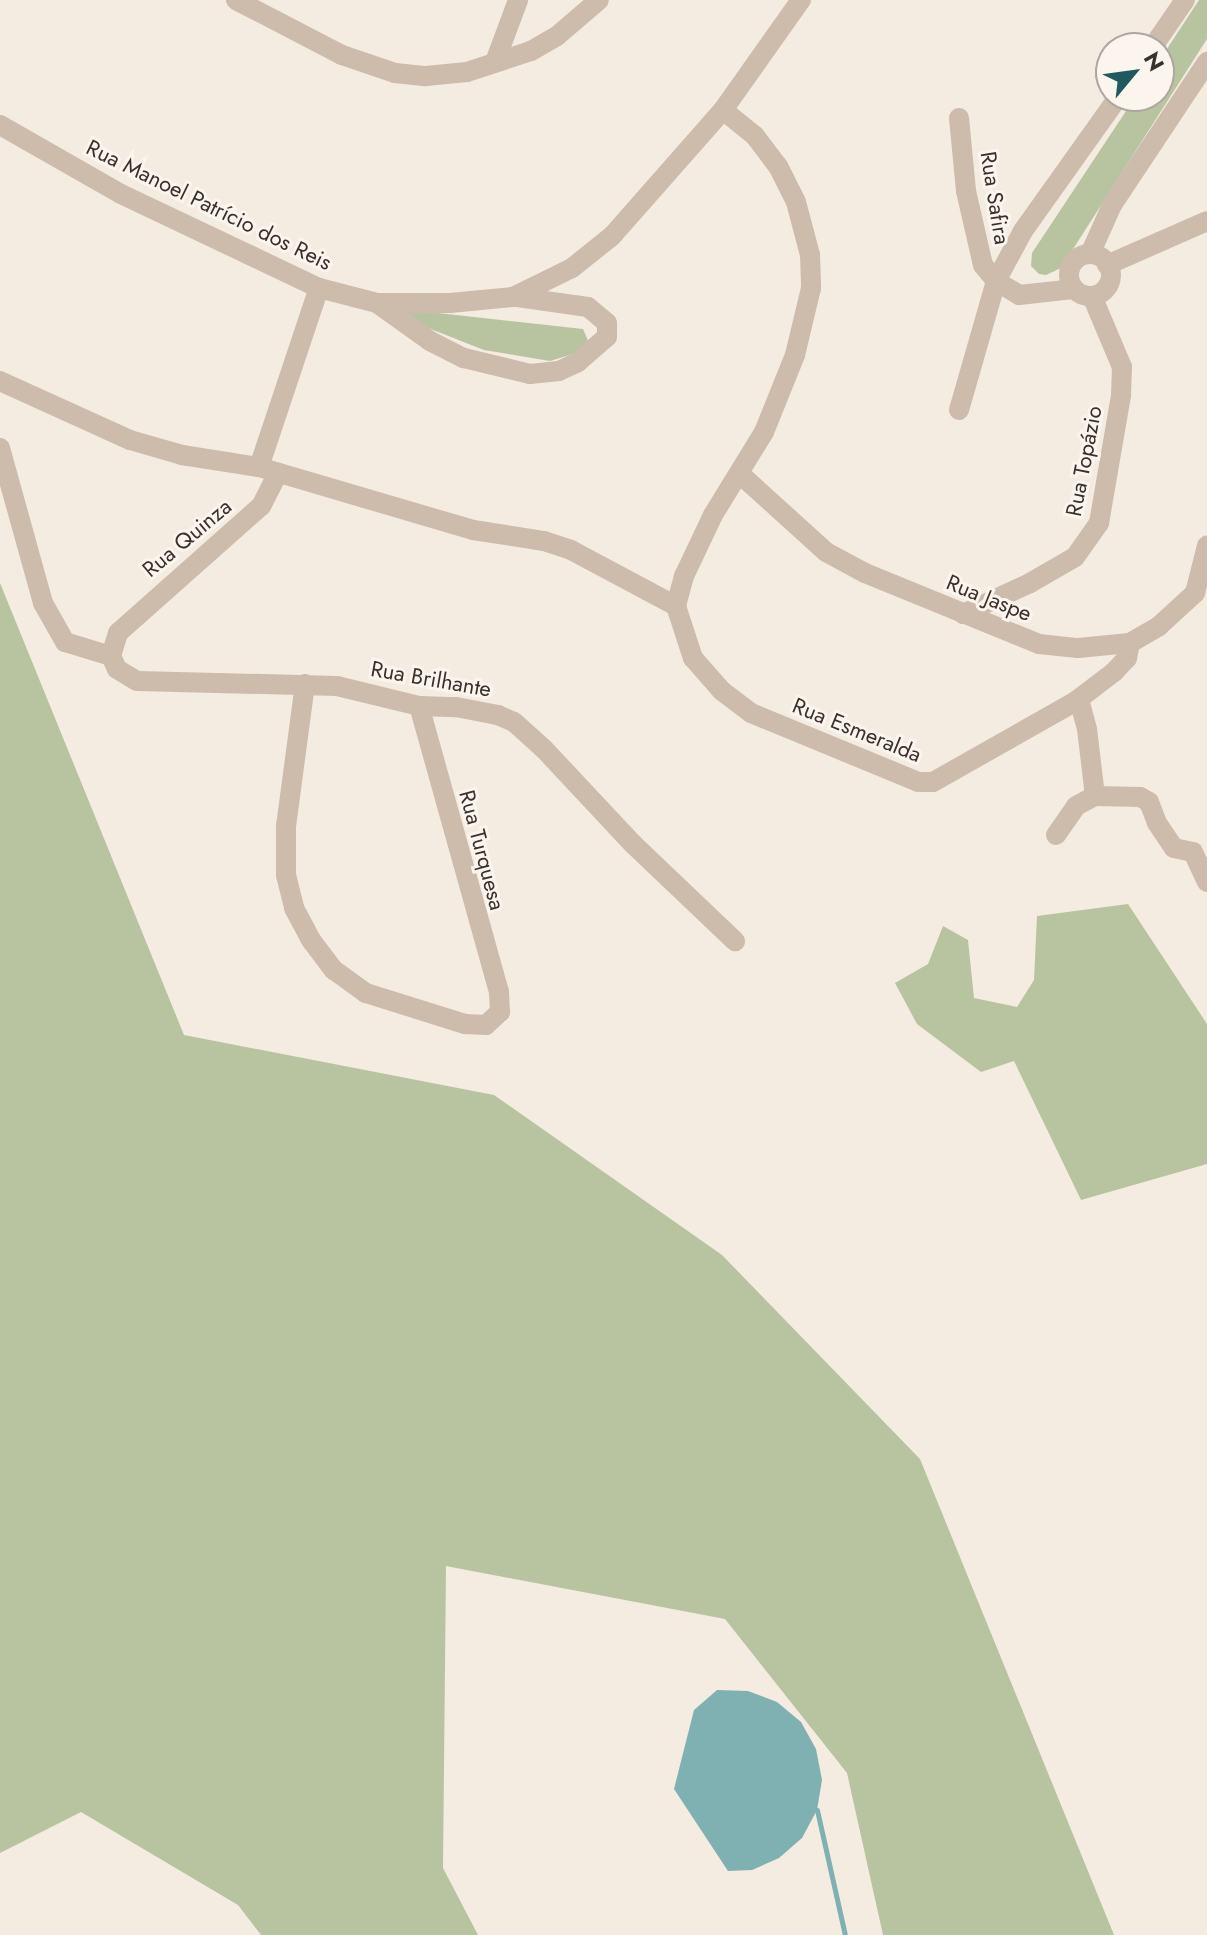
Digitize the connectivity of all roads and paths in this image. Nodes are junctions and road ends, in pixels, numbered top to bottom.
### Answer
1 (518, 0) edge
2 (599, 0) edge
3 (801, 0) edge
4 (1185, 0) edge
5 (240, 1) edge
6 (1163, 32) edge
7 (495, 62) junction
8 (1207, 62) edge
9 (723, 110) junction
10 (1108, 112) edge
11 (959, 118) dead end
12 (0, 125) edge
13 (1207, 221) edge
14 (1099, 259) junction
15 (996, 281) junction
16 (319, 288) junction
17 (1083, 292) junction
18 (513, 297) junction
19 (377, 303) junction
20 (0, 381) edge
21 (959, 410) dead end
22 (0, 448) edge
23 (269, 470) junction
24 (740, 474) junction
25 (1207, 546) edge
26 (676, 606) junction
27 (963, 614) junction
28 (1130, 643) junction
29 (111, 656) junction
30 (305, 684) junction
31 (1079, 699) junction
32 (419, 706) junction
33 (1095, 796) junction
34 (1056, 835) dead end
35 (1207, 882) edge
36 (735, 941) dead end

1 - 7 street
2 - 7 street
3 - 9 street, Rua Manoel Patrício dos Reis
4 - 6 street
5 - 7 street
8 - 14 street
9 - 18 street, Rua Manoel Patrício dos Reis
9 - 24 street
10 - 15 street
11 - 15 street, Rua Safira
12 - 16 street, Rua Manoel Patrício dos Reis
13 - 14 street
14 - 17 street
14 - 17 street
15 - 17 street
15 - 21 street
16 - 19 street, Rua Manoel Patrício dos Reis
16 - 23 street, Rua Quinza
17 - 27 street, Rua Topázio
18 - 19 street, Rua Manoel Patrício dos Reis
18 - 19 street
20 - 23 street
22 - 29 street
23 - 26 street
23 - 29 street, Rua Quinza
24 - 26 street
24 - 27 street, Rua Jaspe
25 - 28 street, Rua Jaspe
26 - 31 street, Rua Esmeralda
27 - 28 street, Rua Jaspe
28 - 31 street, Rua Esmeralda
29 - 30 street, Rua Brilhante
30 - 32 street, Rua Brilhante
30 - 32 street, Rua Turquesa
31 - 33 street
32 - 36 street, Rua Brilhante
33 - 34 street
33 - 35 street

